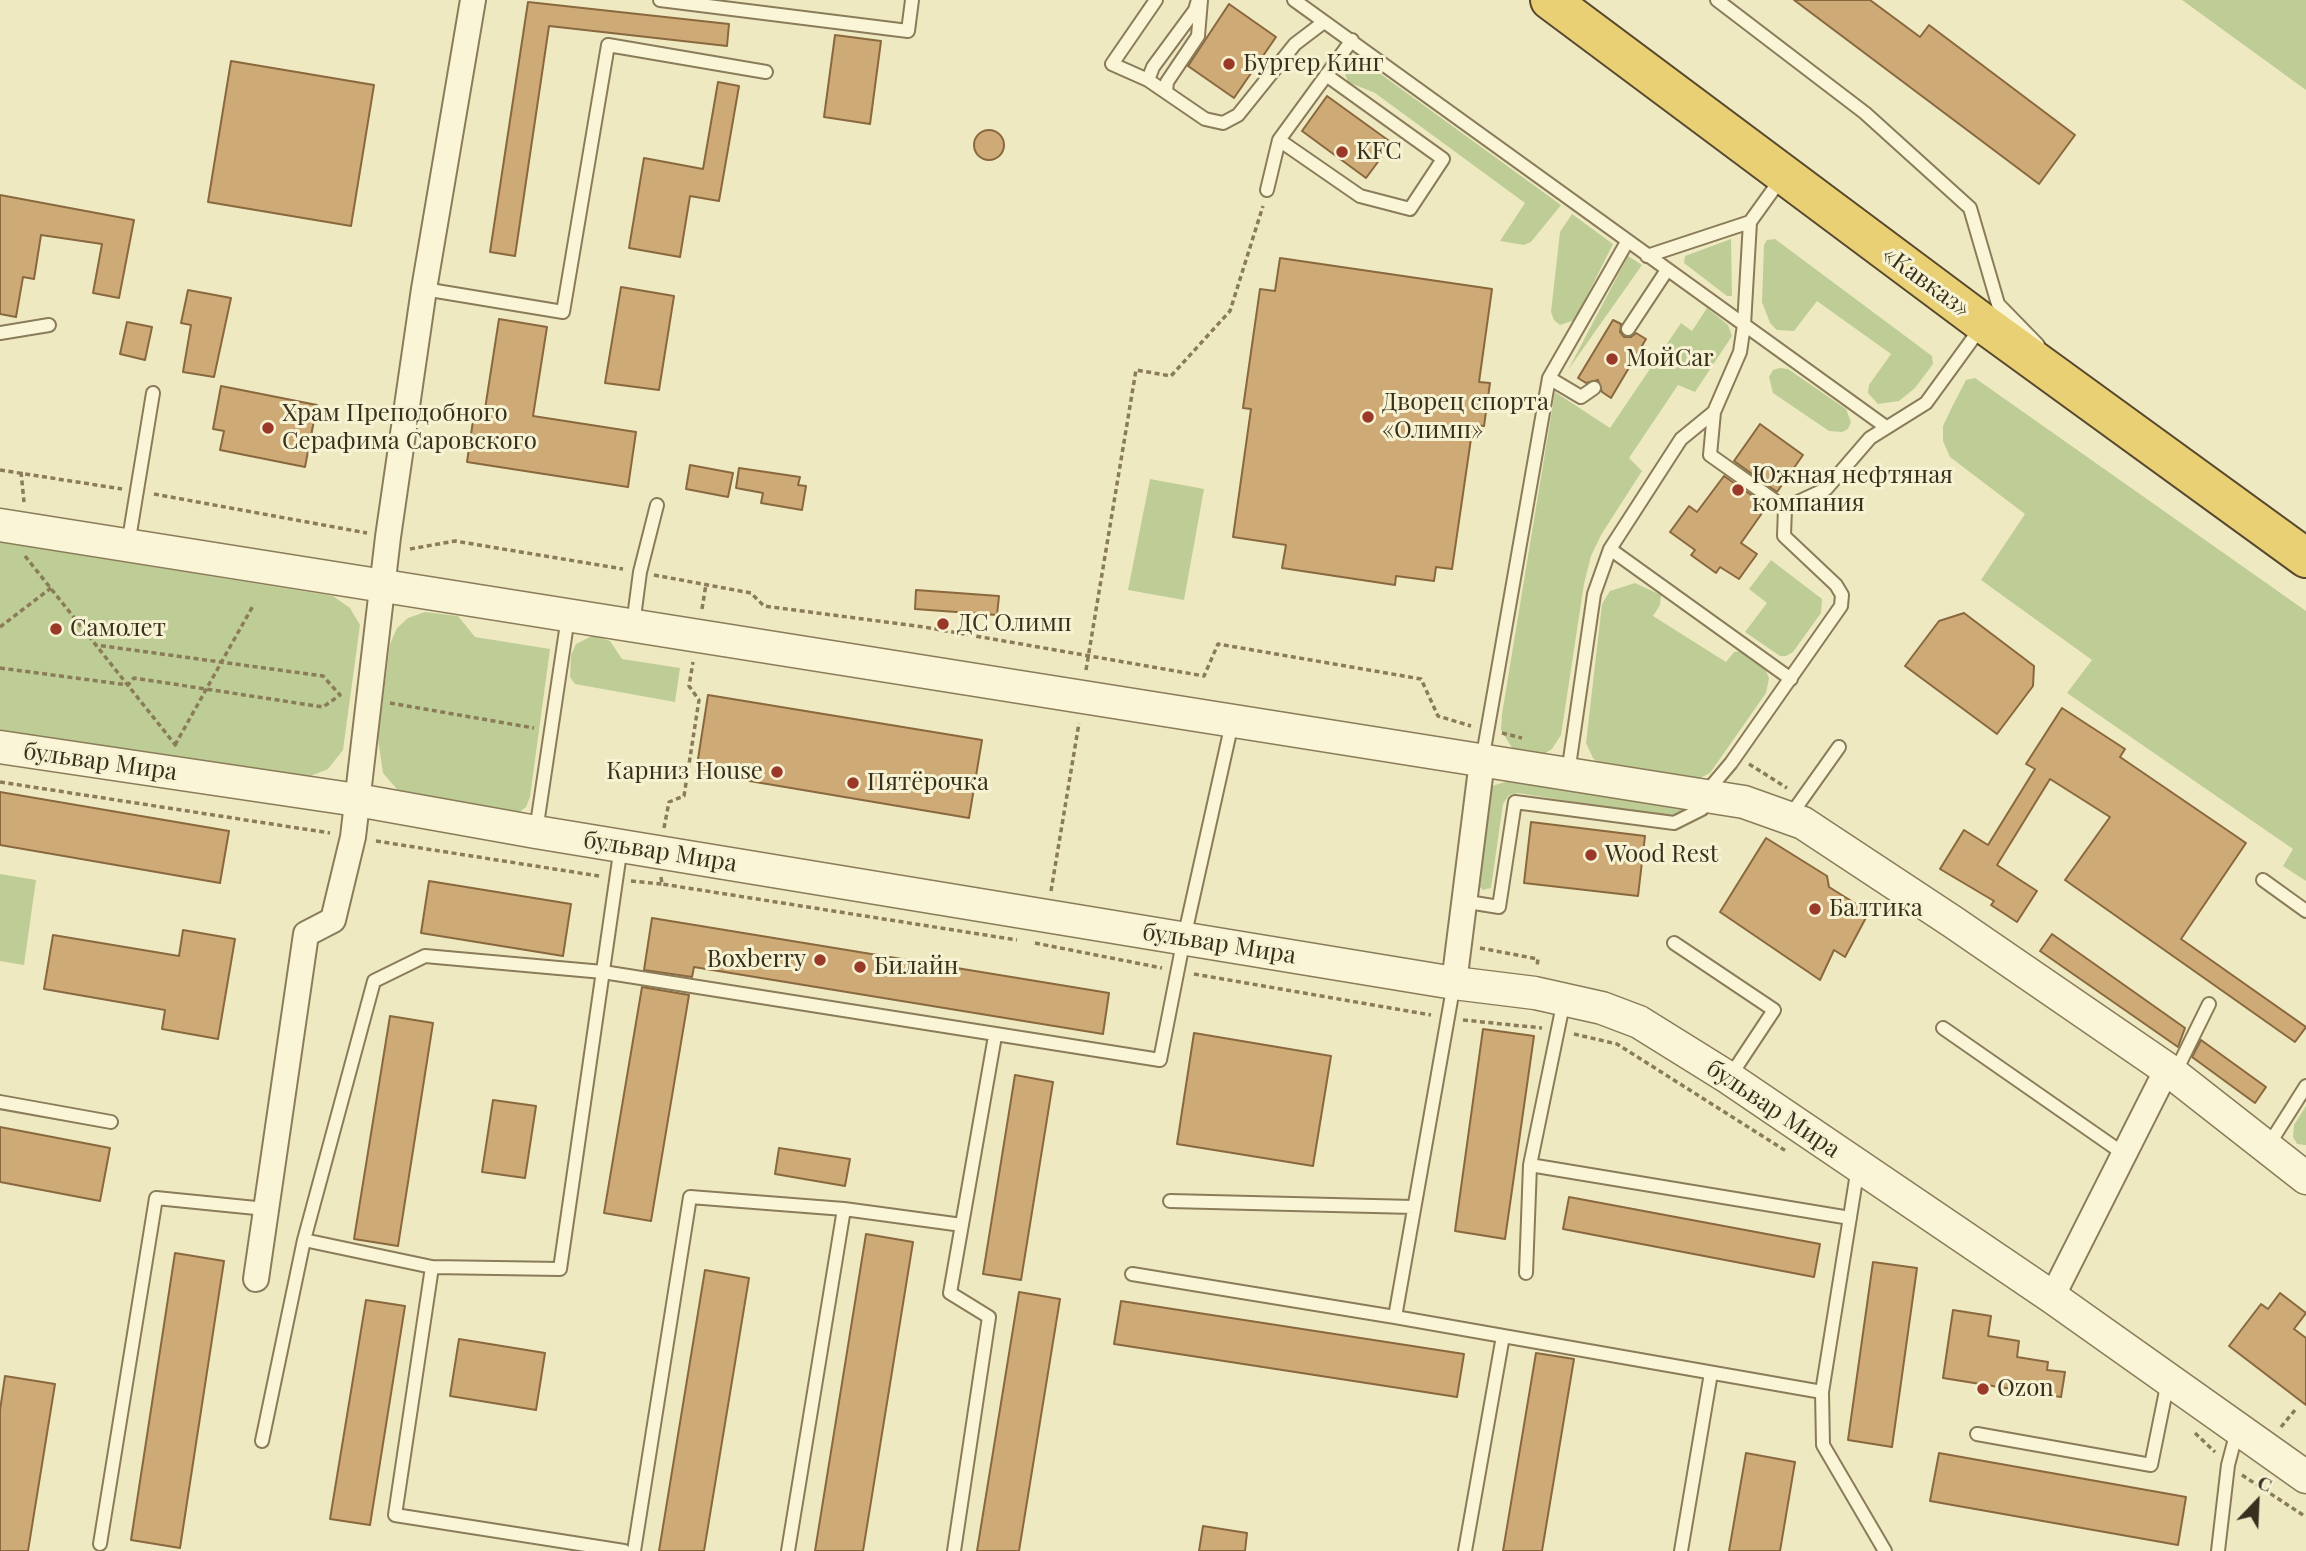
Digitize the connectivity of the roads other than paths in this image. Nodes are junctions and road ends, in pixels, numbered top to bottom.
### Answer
1 (473, 0) edge
2 (660, 0) edge
3 (912, 0) edge
4 (1156, 0) edge
5 (1199, 0) edge
6 (1294, 0) edge
7 (1550, 0) edge
8 (1717, 0) edge
9 (1324, 22) junction
10 (1352, 40) junction
11 (766, 72) dead end
12 (1326, 75) junction
13 (1148, 80) junction
14 (1166, 92) junction
15 (1279, 140) junction
16 (1783, 176) junction
17 (1266, 190) road end
18 (1750, 222) junction
19 (1627, 242) junction
20 (1647, 256) junction
21 (1667, 270) junction
22 (424, 289) junction
23 (1984, 324) junction
24 (49, 325) dead end
25 (1744, 325) junction
26 (1628, 328) dead end
27 (0, 333) edge
28 (2048, 368) junction
29 (1549, 378) junction
30 (1594, 388) dead end
31 (153, 393) dead end
32 (1714, 412) junction
33 (1886, 427) junction
34 (657, 505) dead end
35 (1784, 508) junction
36 (10, 526) edge
37 (128, 545) junction
38 (1610, 549) junction
39 (2306, 558) edge
40 (383, 587) junction
41 (568, 617) junction
42 (633, 625) junction
43 (1791, 679) junction
44 (1232, 723) junction
45 (1485, 746) junction
46 (0, 747) edge
47 (1839, 747) dead end
48 (1570, 761) junction
49 (1704, 795) junction
50 (358, 800) junction
51 (1797, 807) junction
52 (536, 832) junction
53 (621, 846) junction
54 (2263, 880) dead end
55 (1462, 901) junction
56 (2306, 911) edge
57 (1184, 938) junction
58 (1674, 943) dead end
59 (603, 972) junction
60 (1454, 983) junction
61 (1564, 999) junction
62 (2209, 1004) dead end
63 (1942, 1028) dead end
64 (996, 1036) junction
65 (2171, 1072) junction
66 (1729, 1078) junction
67 (2306, 1086) edge
68 (0, 1102) edge
69 (111, 1122) dead end
70 (2268, 1146) junction
71 (2124, 1154) junction
72 (1530, 1165) junction
73 (1858, 1166) junction
74 (2303, 1172) edge
75 (1170, 1201) dead end
76 (1414, 1207) junction
77 (266, 1209) junction
78 (844, 1209) junction
79 (1850, 1218) junction
80 (962, 1225) junction
81 (304, 1240) junction
82 (432, 1268) junction
83 (1526, 1273) dead end
84 (1132, 1275) dead end
85 (256, 1279) dead end
86 (2052, 1297) junction
87 (1395, 1317) junction
88 (1503, 1336) junction
89 (1711, 1373) junction
90 (2168, 1381) junction
91 (1822, 1392) junction
92 (2237, 1431) junction
93 (1978, 1434) dead end
94 (262, 1441) dead end
95 (2306, 1477) edge
96 (100, 1544) dead end
97 (624, 1551) edge
98 (634, 1551) edge
99 (788, 1551) edge
100 (954, 1551) edge
101 (1465, 1551) edge
102 (1681, 1551) edge
103 (1885, 1551) edge
104 (2218, 1551) edge

1 - 22 street
2 - 3 lane
4 - 13 lane
5 - 13 lane
5 - 14 lane
6 - 9 lane
7 - 16 highway, «Кавказ»
8 - 28 lane
9 - 10 lane
9 - 14 lane
10 - 12 lane
10 - 19 lane
11 - 22 lane
12 - 15 lane
12 - 15 lane
13 - 14 lane
15 - 17 lane
16 - 18 lane
16 - 23 highway, «Кавказ»
18 - 20 lane
18 - 25 lane
19 - 20 lane
19 - 29 lane
20 - 21 lane
21 - 25 lane
21 - 26 lane
22 - 40 street
23 - 28 highway, «Кавказ»
23 - 33 lane
24 - 27 lane
25 - 32 lane
25 - 33 lane
28 - 39 highway, «Кавказ»
29 - 30 lane
29 - 45 lane
31 - 37 lane
32 - 35 lane
32 - 38 lane
33 - 35 lane
34 - 42 lane
35 - 43 lane
36 - 37 street
37 - 40 street
38 - 43 lane
38 - 48 lane
40 - 41 street
40 - 50 street
41 - 42 street
41 - 52 lane
42 - 44 street
43 - 49 lane
44 - 45 street
44 - 57 lane
45 - 48 street
45 - 55 street
46 - 50 street, бульвар Мира
47 - 51 lane
48 - 49 street
49 - 51 street
49 - 55 lane
50 - 52 street, бульвар Мира
50 - 77 street
51 - 65 street
52 - 53 street, бульвар Мира
53 - 57 street, бульвар Мира
53 - 59 lane
54 - 56 lane
55 - 60 street
57 - 60 street, бульвар Мира
57 - 64 lane
58 - 66 lane
59 - 64 lane
59 - 81 lane
59 - 82 lane
60 - 61 street, бульвар Мира
60 - 76 lane
61 - 66 street, бульвар Мира
61 - 72 lane
62 - 65 lane
63 - 71 lane
64 - 80 lane
65 - 70 street
65 - 71 street
66 - 73 street, бульвар Мира
67 - 70 lane
68 - 69 lane
70 - 74 street
71 - 86 street
72 - 79 lane
72 - 83 lane
73 - 79 lane
73 - 86 street, бульвар Мира
75 - 76 lane
76 - 87 lane
77 - 85 street
77 - 96 lane
78 - 80 lane
78 - 98 lane
78 - 99 lane
79 - 91 lane
80 - 100 lane
81 - 82 lane
81 - 94 lane
82 - 97 lane
84 - 87 lane
86 - 90 street, бульвар Мира
87 - 88 lane
88 - 89 lane
88 - 101 lane
89 - 91 lane
89 - 102 lane
90 - 92 street, бульвар Мира
90 - 93 lane
91 - 103 lane
92 - 95 street, бульвар Мира
92 - 104 lane

